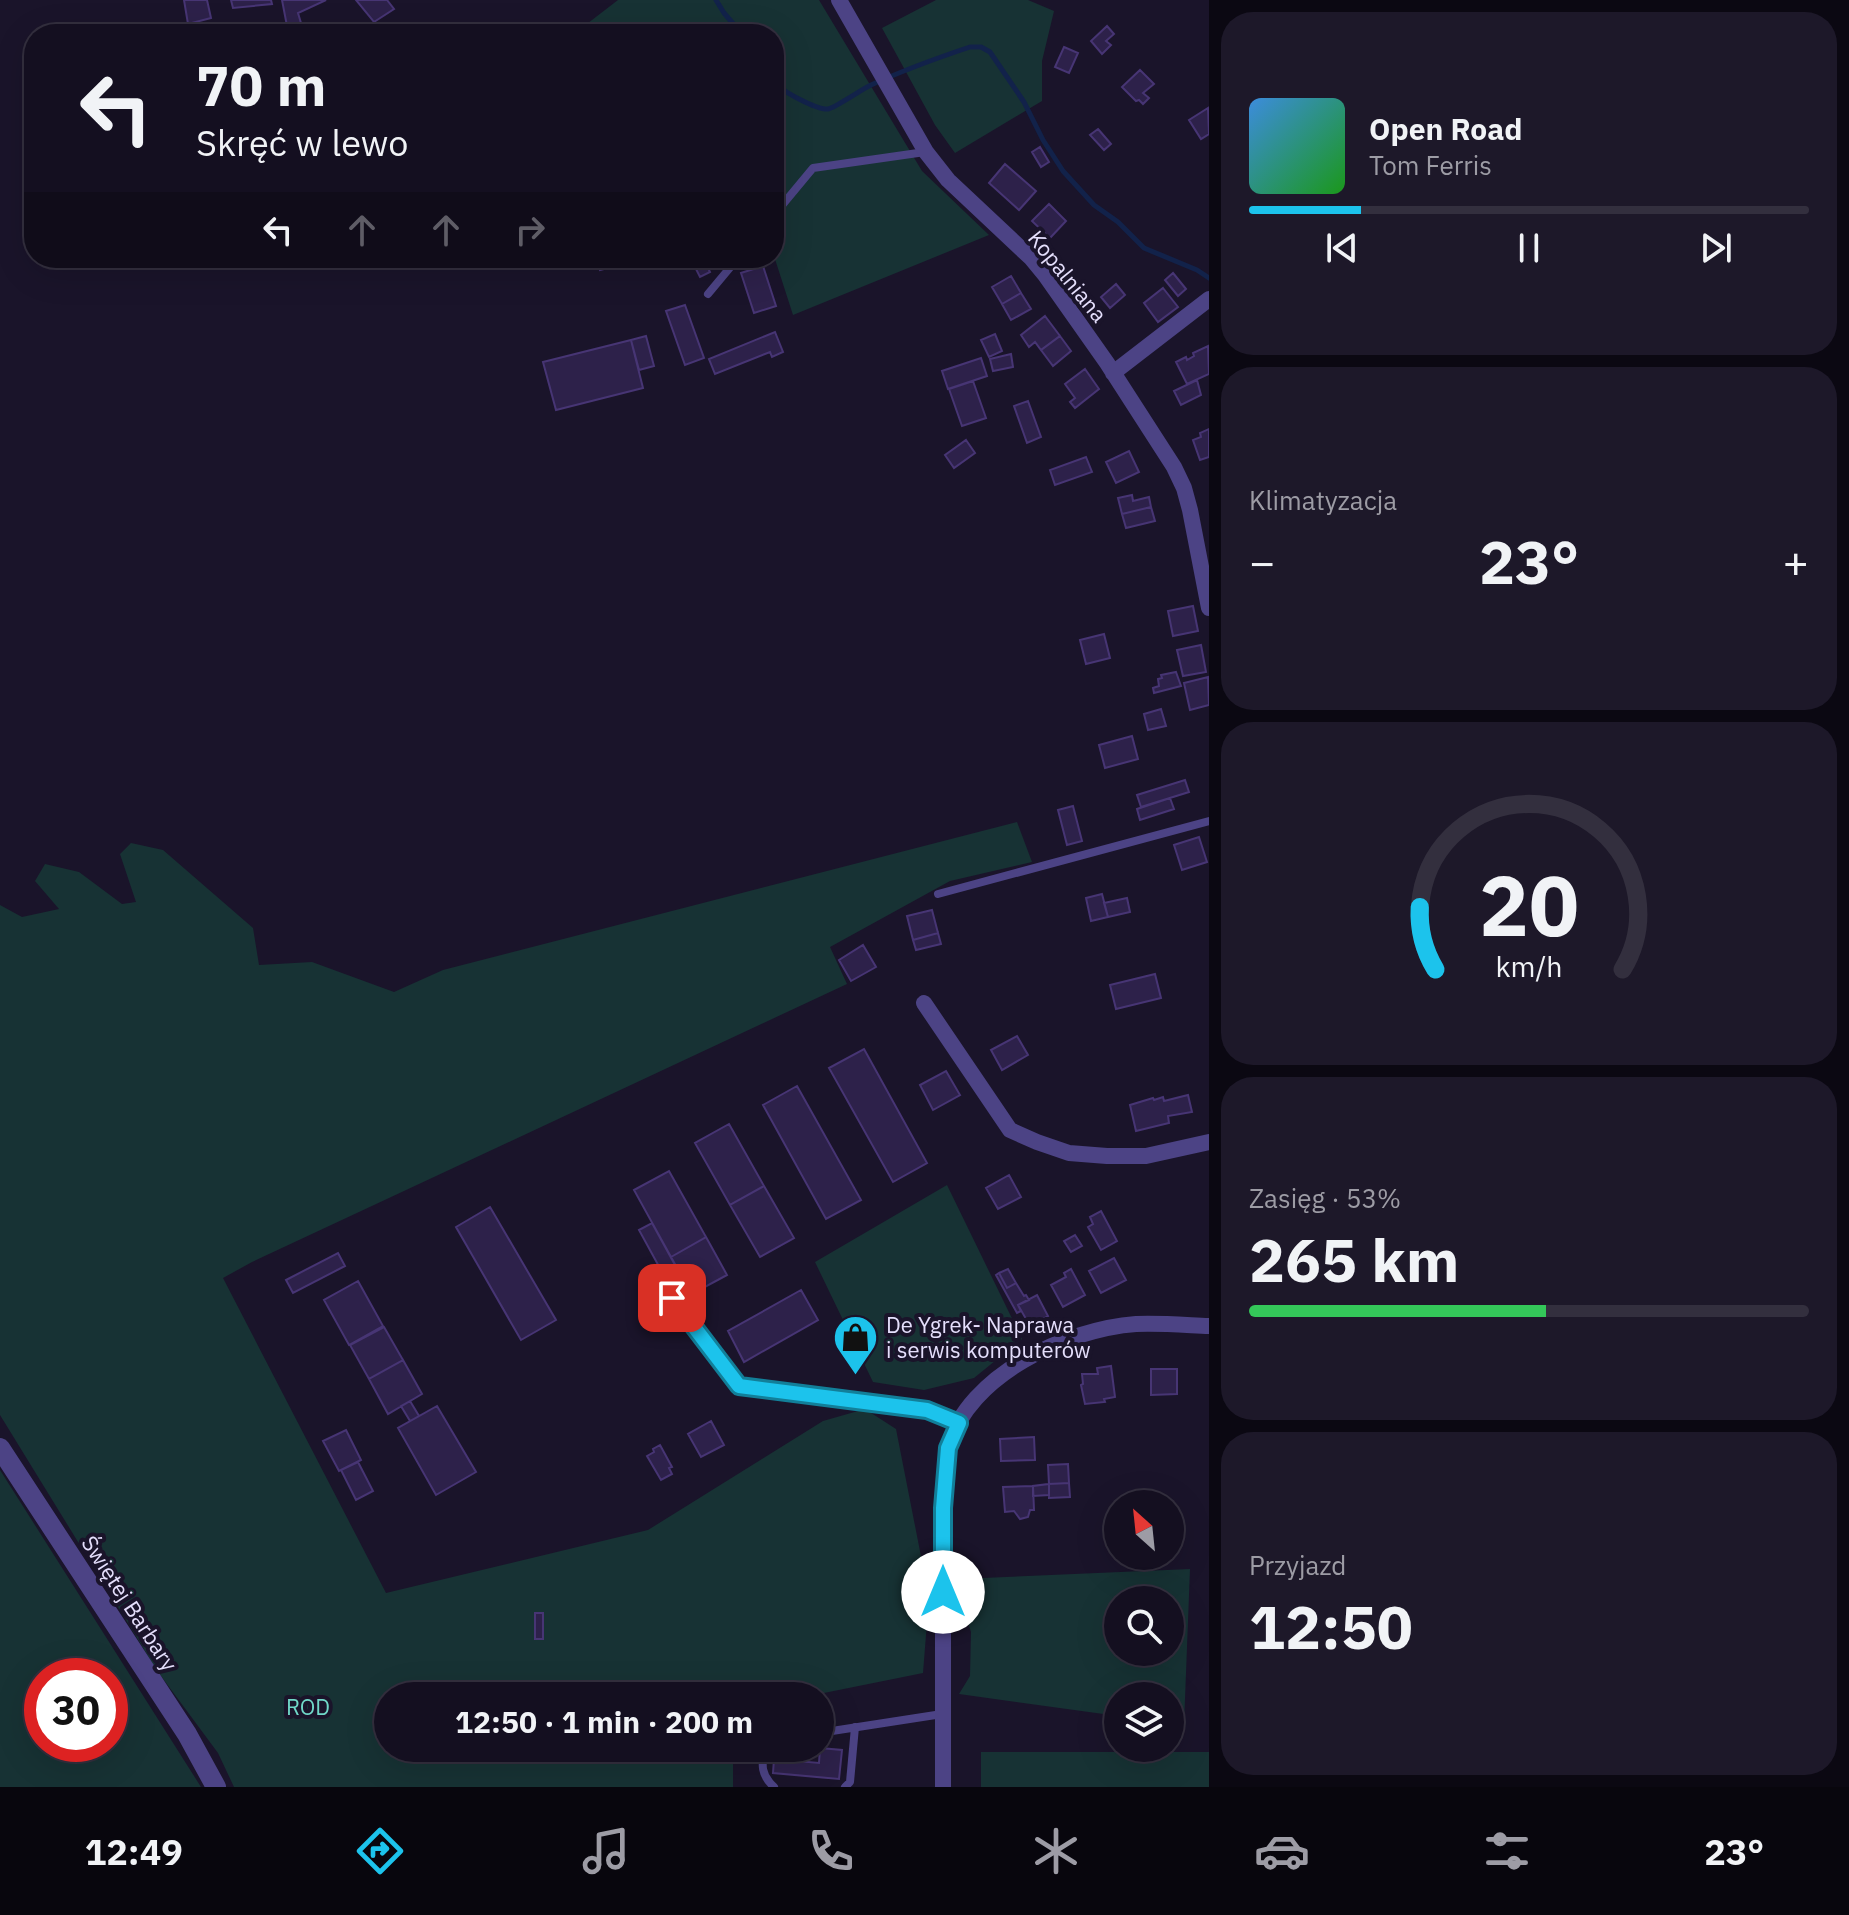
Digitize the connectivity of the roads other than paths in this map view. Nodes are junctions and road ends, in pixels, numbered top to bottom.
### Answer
1 (839, 0) edge
2 (926, 152) junction
3 (784, 203) edge
4 (730, 268) edge
5 (708, 294) dead end
6 (1209, 299) edge
7 (1113, 373) junction
8 (1209, 608) edge
9 (1209, 821) edge
10 (938, 894) dead end
11 (924, 1003) dead end
12 (1209, 1142) edge
13 (672, 1298) dead end
14 (1209, 1326) edge
15 (959, 1423) junction
16 (0, 1448) edge
17 (943, 1714) junction
18 (855, 1727) junction
19 (834, 1731) edge
20 (762, 1762) edge
21 (216, 1787) edge
22 (774, 1787) edge
23 (845, 1787) edge
24 (943, 1787) edge

1 - 2 street, Kopalniana
2 - 3 lane
2 - 7 street, Kopalniana
4 - 5 lane
6 - 7 street
7 - 8 street, Kopalniana
9 - 10 lane
11 - 12 street
13 - 15 lane
14 - 15 street
15 - 17 street
16 - 21 street, Świętej Barbary
17 - 18 lane
17 - 24 street
18 - 19 lane
18 - 23 lane
20 - 22 lane

